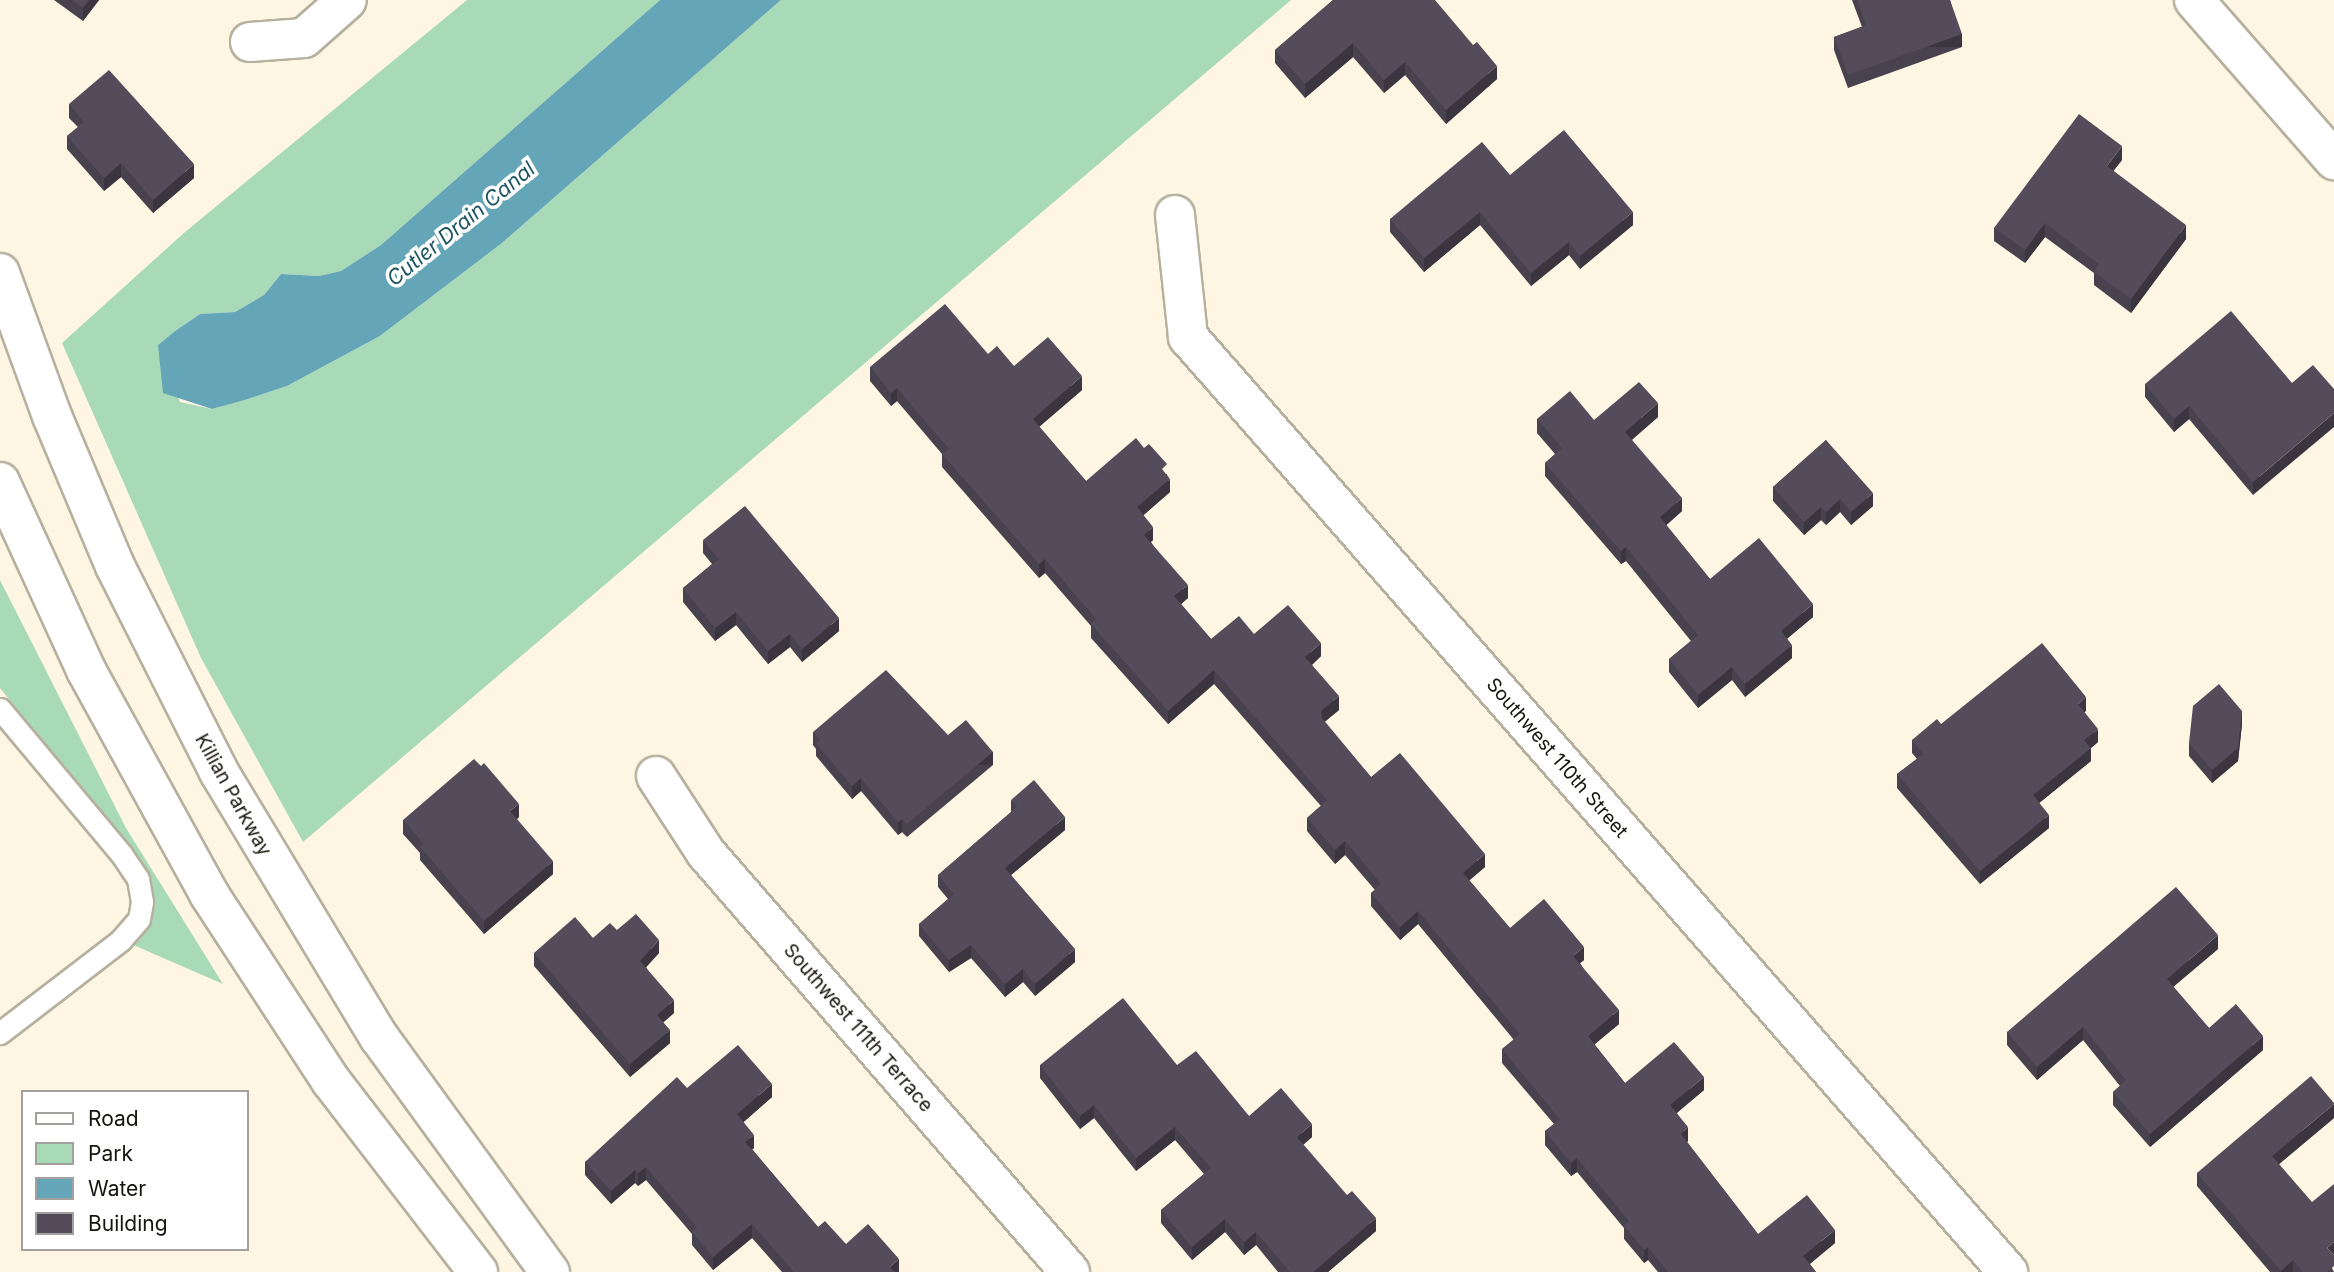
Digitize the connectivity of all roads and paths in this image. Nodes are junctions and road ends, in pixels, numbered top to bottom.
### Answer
1 (347, 0) edge
2 (2194, 0) edge
3 (250, 42) dead end
4 (2334, 159) edge
5 (1175, 215) dead end
6 (0, 273) edge
7 (0, 482) edge
8 (0, 709) edge
9 (656, 776) dead end
10 (0, 1033) edge
11 (478, 1272) edge
12 (550, 1272) edge
13 (1070, 1272) edge
14 (2008, 1272) edge

1 - 3 street
2 - 4 street
5 - 14 street, Southwest 110th Street
6 - 12 street, Killian Parkway
7 - 11 street
8 - 10 lane
9 - 13 street, Southwest 111th Terrace

